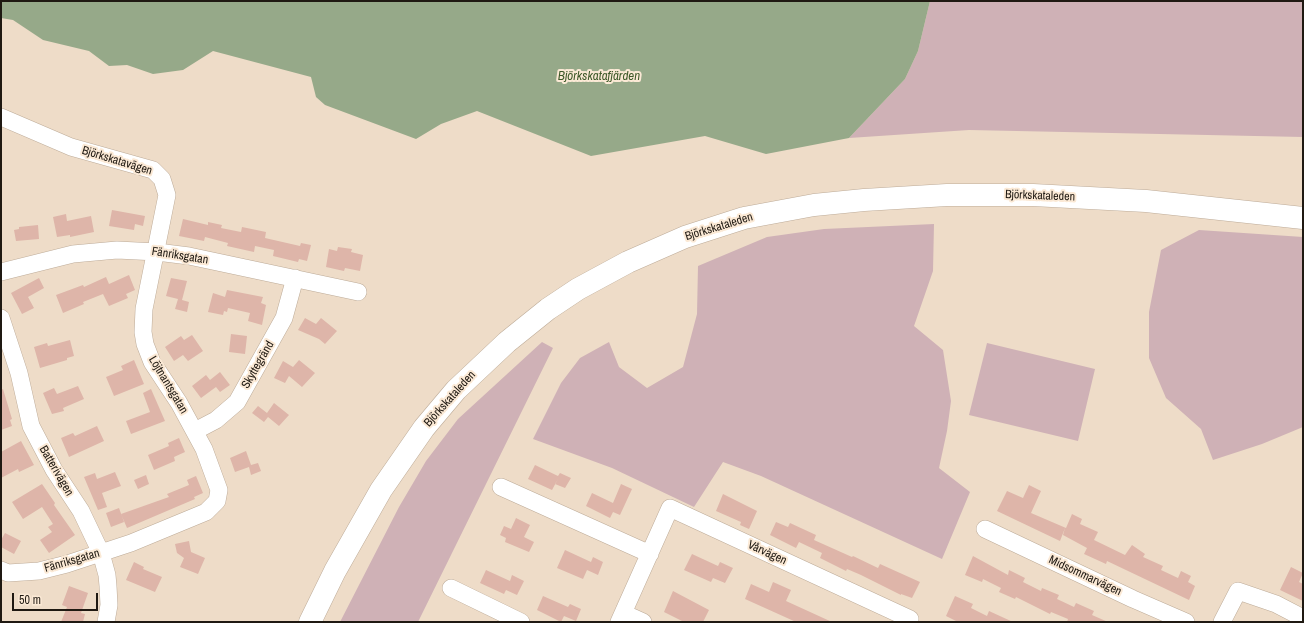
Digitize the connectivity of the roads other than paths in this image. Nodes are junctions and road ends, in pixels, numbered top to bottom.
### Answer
1 (1, 117) edge
2 (1303, 218) edge
3 (157, 252) junction
4 (1, 272) edge
5 (295, 278) junction
6 (358, 292) dead end
7 (1, 318) edge
8 (194, 431) junction
9 (502, 487) dead end
10 (219, 490) joint
11 (985, 529) dead end
12 (101, 553) junction
13 (650, 554) junction
14 (1, 570) edge
15 (451, 588) dead end
16 (621, 617) edge
17 (1303, 618) edge
18 (910, 620) dead end
19 (106, 622) edge
20 (310, 622) edge
21 (522, 622) edge
22 (643, 622) edge
23 (1186, 622) edge
24 (1222, 622) edge

1 - 3 street, Björkskatavägen
2 - 20 main road, Björkskataleden
3 - 4 street, Fänriksgatan
3 - 5 street, Fänriksgatan
3 - 8 street, Löjtnantsgatan
5 - 6 street, Fänriksgatan
5 - 8 street, Skyttegränd
7 - 12 street, Batterivägen
8 - 10 street, Löjtnantsgatan
9 - 13 street
10 - 12 street, Fänriksgatan
11 - 23 street, Midsommarvägen
12 - 14 street, Fänriksgatan
12 - 19 street, Batterivägen
13 - 16 street, Vårvägen
13 - 18 street, Vårvägen
15 - 21 street
16 - 22 street, Vårvägen
17 - 24 street

